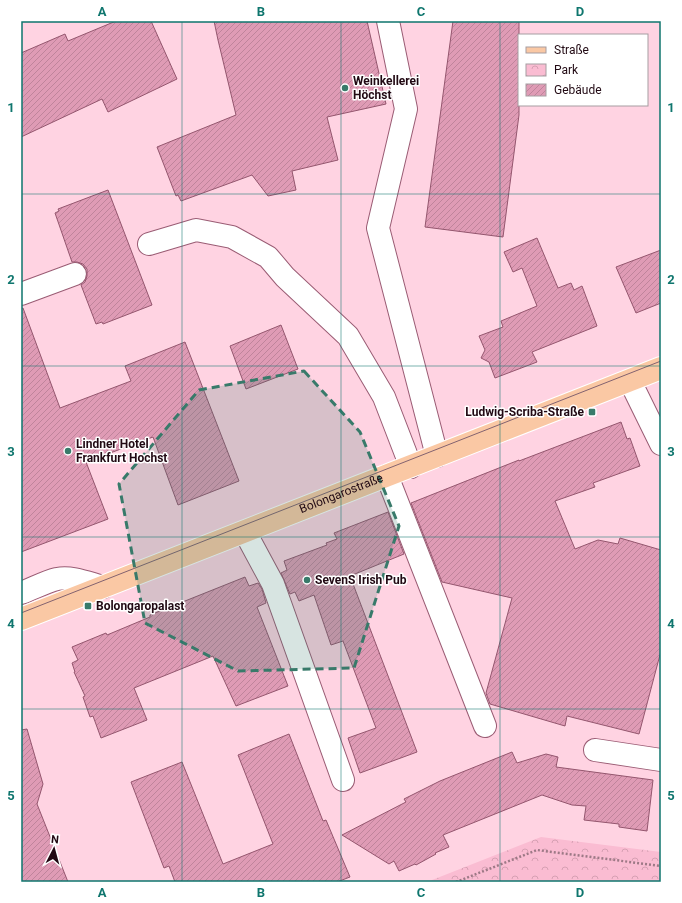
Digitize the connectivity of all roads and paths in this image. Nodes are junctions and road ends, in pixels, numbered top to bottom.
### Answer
1 (388, 21) edge
2 (150, 244) dead end
3 (75, 274) dead end
4 (21, 294) edge
5 (661, 368) edge
6 (630, 380) junction
7 (661, 444) edge
8 (437, 456) junction
9 (411, 467) junction
10 (387, 476) junction
11 (245, 532) junction
12 (103, 588) junction
13 (21, 593) edge
14 (21, 619) edge
15 (485, 726) dead end
16 (595, 750) dead end
17 (661, 760) edge
18 (343, 780) dead end
19 (661, 862) edge
20 (661, 866) edge
21 (456, 882) edge

1 - 8 street
2 - 9 street
3 - 4 street
5 - 6 main road, Bolongarostraße
6 - 7 street
6 - 8 main road, Bolongarostraße
8 - 9 main road, Bolongarostraße
9 - 10 main road, Bolongarostraße
10 - 11 main road, Bolongarostraße
10 - 15 street
11 - 12 main road, Bolongarostraße
11 - 18 street
12 - 13 street
12 - 14 main road, Bolongarostraße
16 - 17 street
19 - 20 path
20 - 21 path

